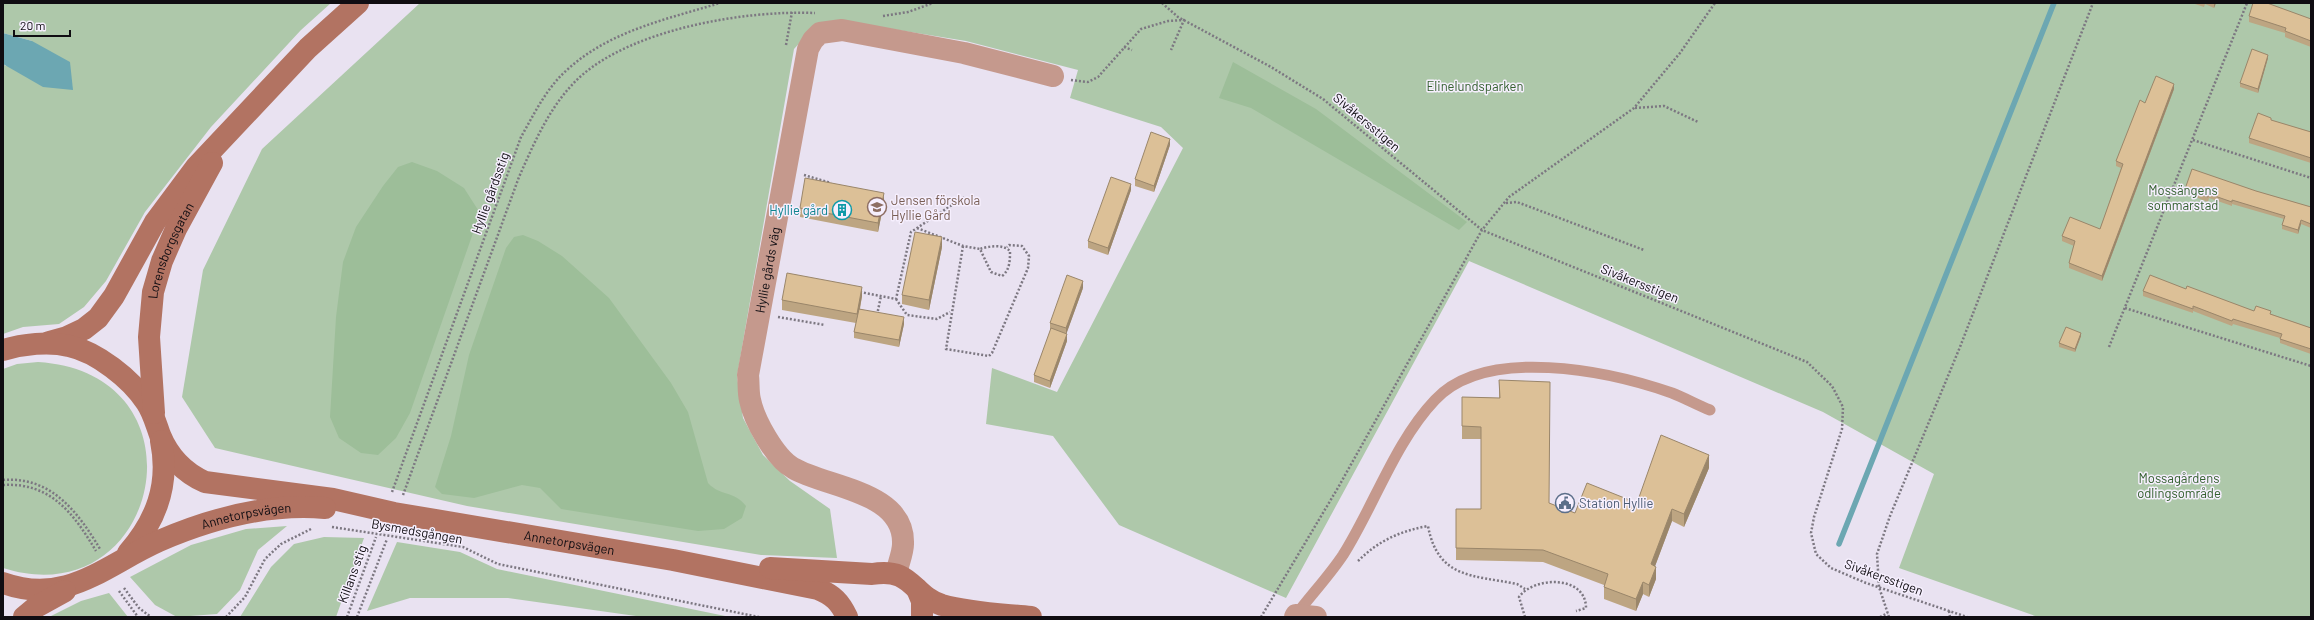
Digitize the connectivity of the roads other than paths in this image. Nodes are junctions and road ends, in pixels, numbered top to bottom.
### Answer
1 (358, 3) edge
2 (1053, 76) road end
3 (255, 104) junction
4 (40, 344) junction
5 (3, 350) edge
6 (1710, 410) dead end
7 (157, 427) junction
8 (396, 500) junction
9 (103, 559) junction
10 (673, 560) junction
11 (872, 574) junction
12 (896, 574) junction
13 (83, 582) junction
14 (3, 583) edge
15 (917, 589) junction
16 (1302, 616) edge
17 (24, 617) edge
18 (848, 617) edge
19 (922, 617) edge
20 (1031, 617) edge

1 - 3 main road, Lorensborgsgatan
2 - 12 street, Hyllie gårds väg
3 - 4 main road, Lorensborgsgatan
3 - 7 main road, Lorensborgsgatan
4 - 5 main road, Annetorpsvägen
4 - 7 main road, Annetorpsvägen
6 - 16 lane
7 - 8 main road, Annetorpsvägen
7 - 9 main road, Annetorpsvägen
8 - 9 main road, Annetorpsvägen
8 - 10 main road, Annetorpsvägen
9 - 13 main road, Annetorpsvägen
10 - 11 main road, Annetorpsvägen
10 - 18 main road, Annetorpsvägen
11 - 12 main road, Annetorpsvägen
11 - 18 main road, Annetorpsvägen
12 - 15 main road, Annetorpsvägen
13 - 14 main road, Annetorpsvägen
13 - 17 main road
15 - 19 main road
15 - 20 main road, Annetorpsvägen

